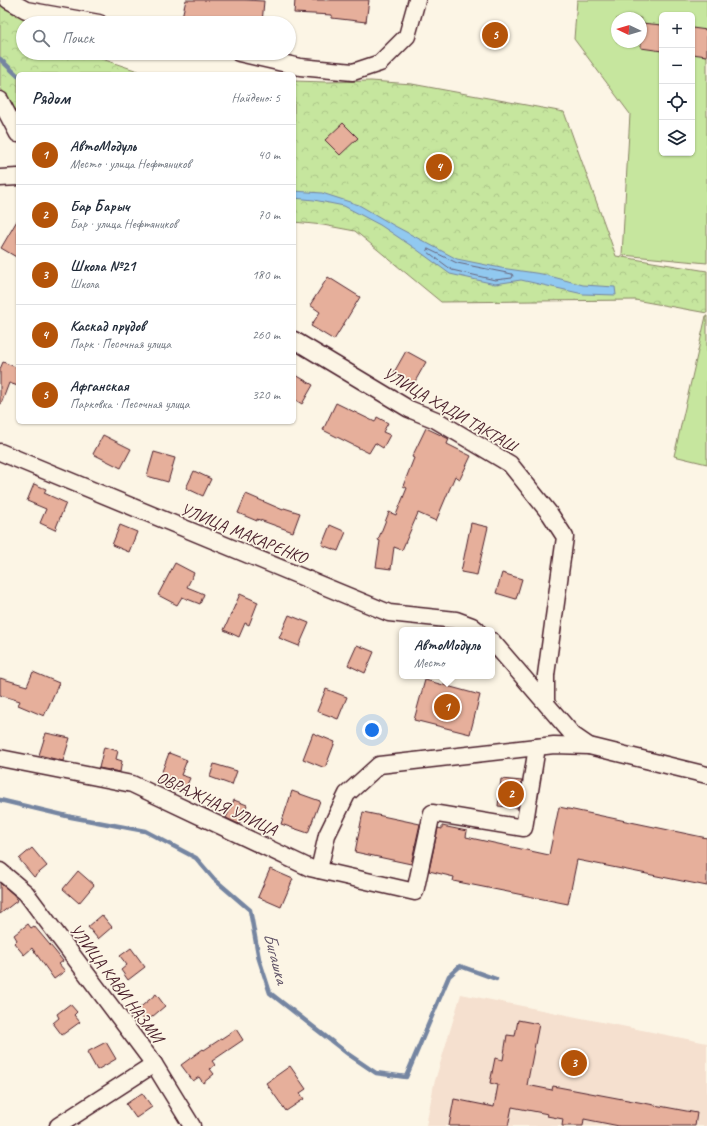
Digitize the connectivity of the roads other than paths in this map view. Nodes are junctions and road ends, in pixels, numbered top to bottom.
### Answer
1 (8, 0) edge
2 (417, 0) edge
3 (60, 16) edge
4 (270, 60) edge
5 (0, 100) edge
6 (16, 130) edge
7 (16, 177) edge
8 (0, 178) edge
9 (296, 341) edge
10 (0, 452) edge
11 (473, 627) edge
12 (495, 645) edge
13 (546, 703) junction
14 (589, 746) junction
15 (537, 747) junction
16 (0, 758) edge
17 (707, 775) edge
18 (319, 870) junction
19 (0, 871) edge
20 (154, 1064) junction
21 (58, 1126) edge
22 (192, 1126) edge

1 - 3 street
2 - 4 street
5 - 6 street
7 - 8 street
9 - 13 street, УЛИЦА ХАДИ ТАКТАШ
10 - 11 street, УЛИЦА МАКАРЕНКО
12 - 13 street
13 - 14 street
14 - 15 street
14 - 17 street
15 - 18 street
15 - 18 street, ОВРАЖНАЯ УЛИЦА
16 - 18 street, ОВРАЖНАЯ УЛИЦА
19 - 20 street, УЛИЦА КАВИ НАЗМИ
20 - 21 street
20 - 22 street, УЛИЦА КАВИ НАЗМИ

